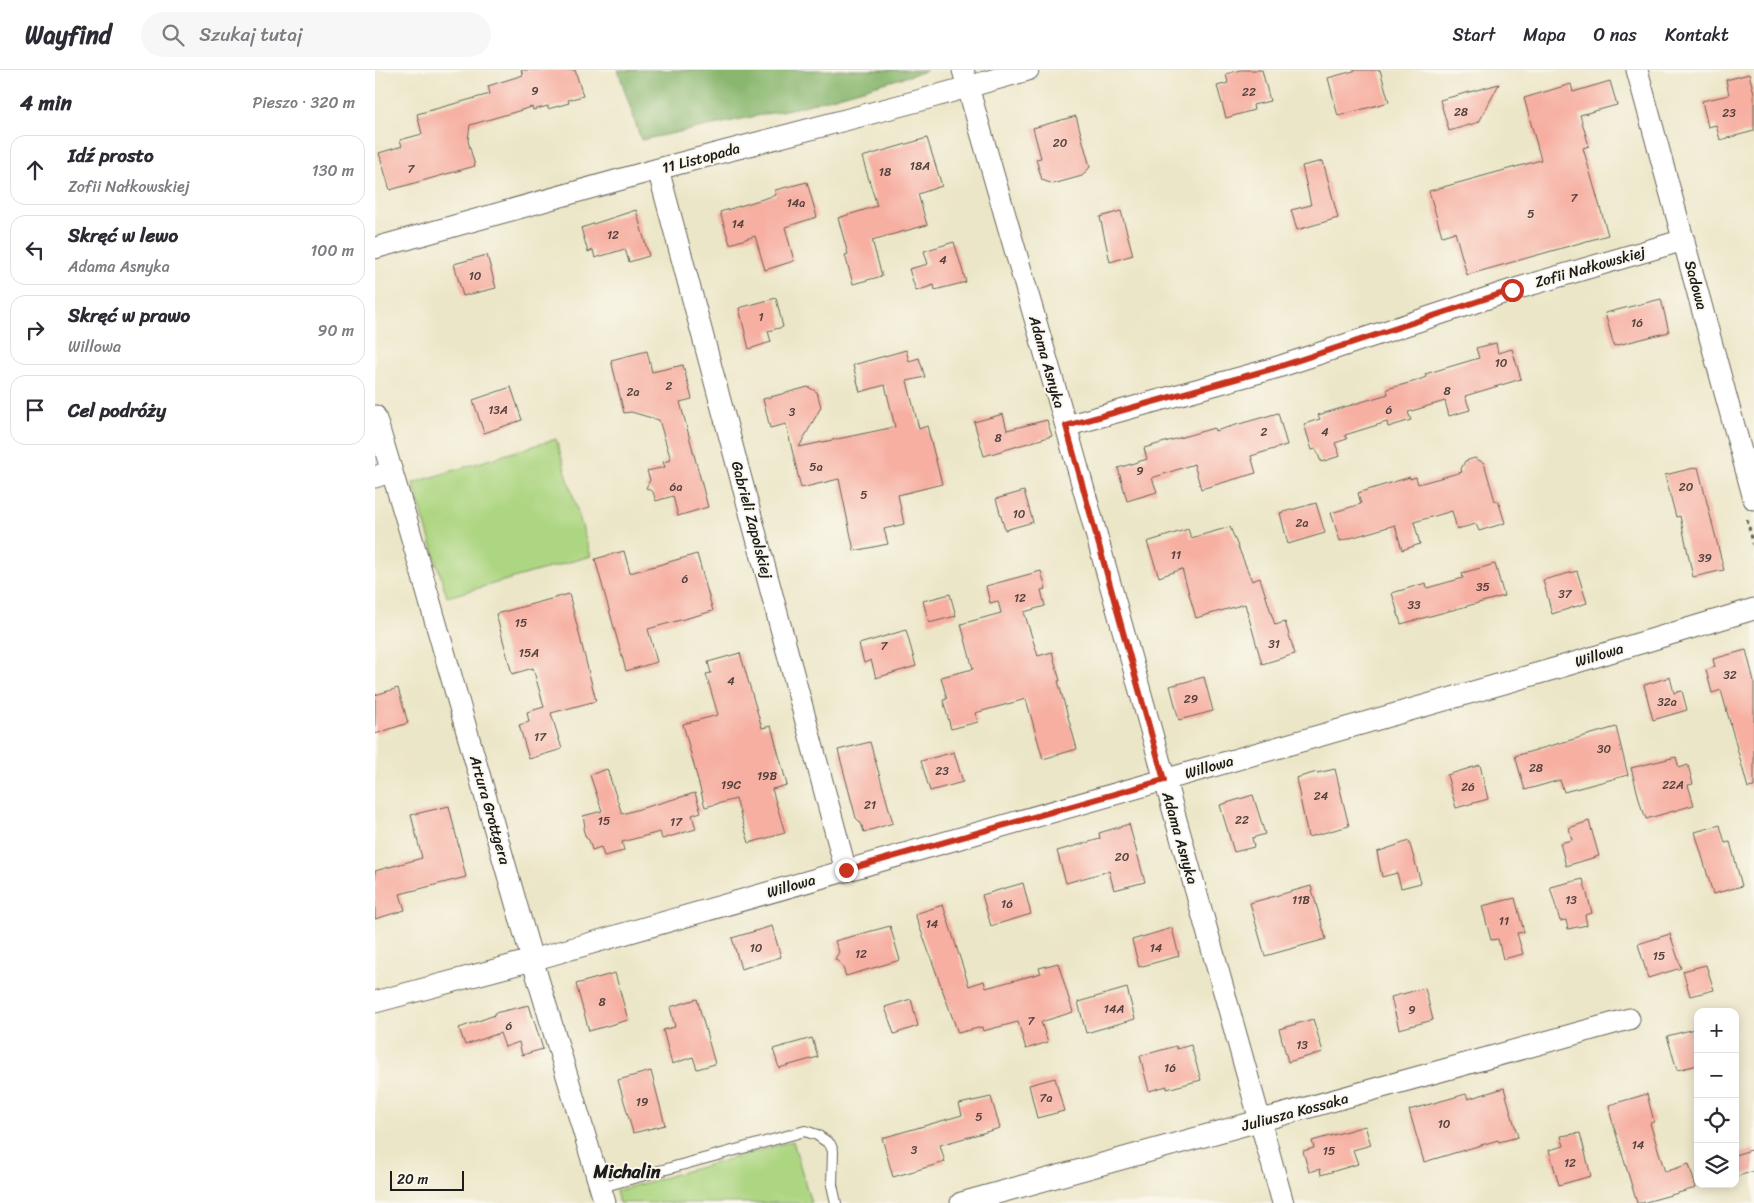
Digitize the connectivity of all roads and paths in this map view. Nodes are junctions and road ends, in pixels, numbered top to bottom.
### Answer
1 (1028, 70) edge
2 (1637, 70) edge
3 (965, 78) edge
4 (659, 169) junction
5 (1684, 240) junction
6 (375, 248) edge
7 (375, 416) edge
8 (1066, 426) junction
9 (384, 474) edge
10 (1754, 499) edge
11 (1754, 609) edge
12 (1164, 780) junction
13 (846, 870) junction
14 (533, 960) junction
15 (375, 1002) edge
16 (1629, 1019) dead end
17 (1260, 1121) junction
18 (603, 1195) edge
19 (836, 1203) edge
20 (961, 1203) edge
21 (1283, 1203) edge

1 - 3 street, 11 Listopada
2 - 5 street, Sadowa
3 - 4 street, 11 Listopada
3 - 8 street, Adama Asnyka
4 - 6 street, 11 Listopada
4 - 13 street, Gabrieli Zapolskiej
5 - 8 street, Zofii Nałkowskiej
5 - 10 street, Sadowa
7 - 9 street, Artura Grottgera
8 - 12 street, Adama Asnyka
9 - 14 street, Artura Grottgera
11 - 12 street, Willowa
12 - 13 street, Willowa
12 - 17 street, Adama Asnyka
13 - 14 street, Willowa
14 - 15 street, Willowa
14 - 18 street, Artura Grottgera
16 - 17 street, Juliusza Kossaka
17 - 20 street, Juliusza Kossaka
17 - 21 street, Adama Asnyka
18 - 19 lane

